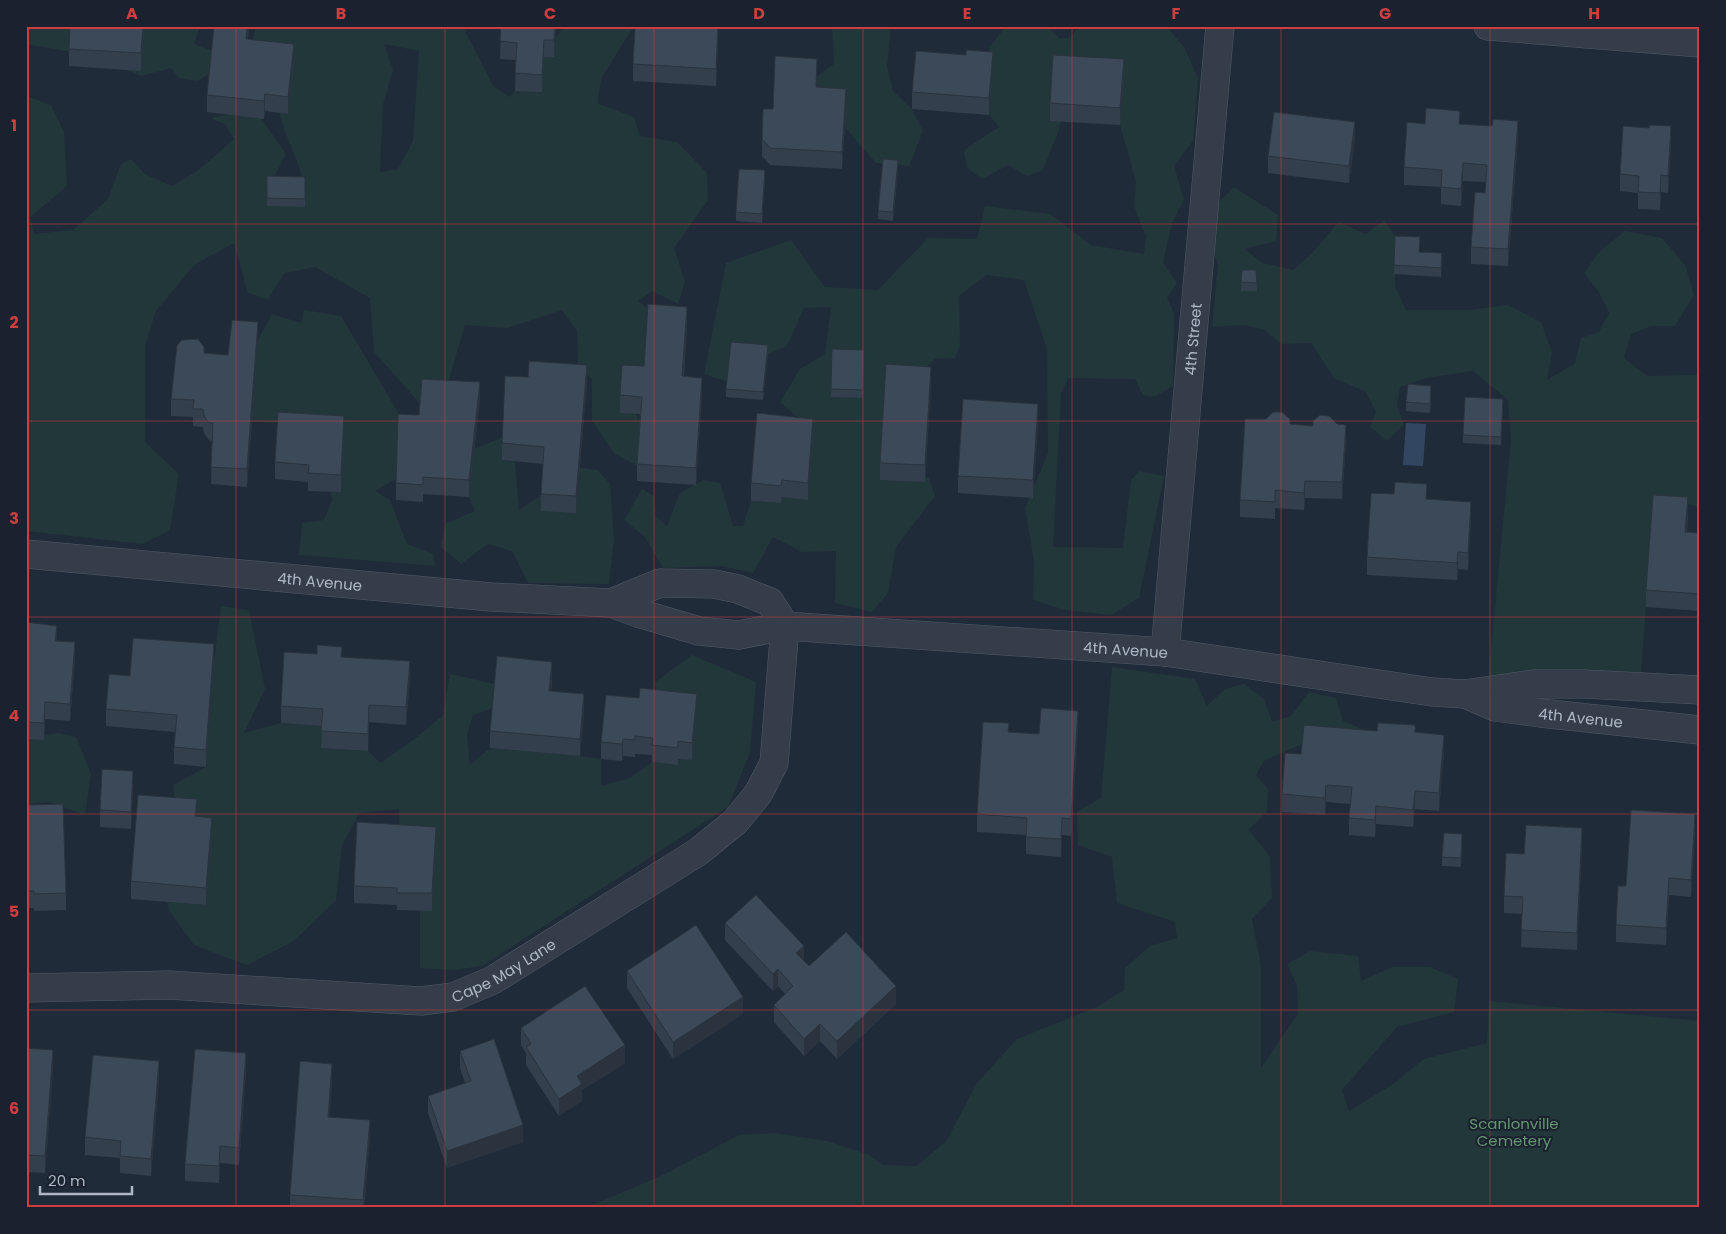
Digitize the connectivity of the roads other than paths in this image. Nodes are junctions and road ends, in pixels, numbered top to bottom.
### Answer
1 (1220, 26) edge
2 (1488, 26) edge
3 (1700, 43) edge
4 (27, 554) edge
5 (611, 603) junction
6 (785, 626) junction
7 (1164, 652) junction
8 (1663, 688) junction
9 (1700, 690) edge
10 (1464, 694) junction
11 (1658, 725) junction
12 (1700, 730) edge
13 (26, 988) edge

1 - 7 street, 4th Street
2 - 3 street
4 - 5 street, 4th Avenue
5 - 6 street, 4th Avenue
5 - 6 street, 4th Avenue
6 - 7 street, 4th Avenue
6 - 13 street, Cape May Lane
7 - 10 street, 4th Avenue
8 - 9 street, 4th Avenue
8 - 10 street, 4th Avenue
8 - 11 street
10 - 11 street, 4th Avenue
11 - 12 street, 4th Avenue

